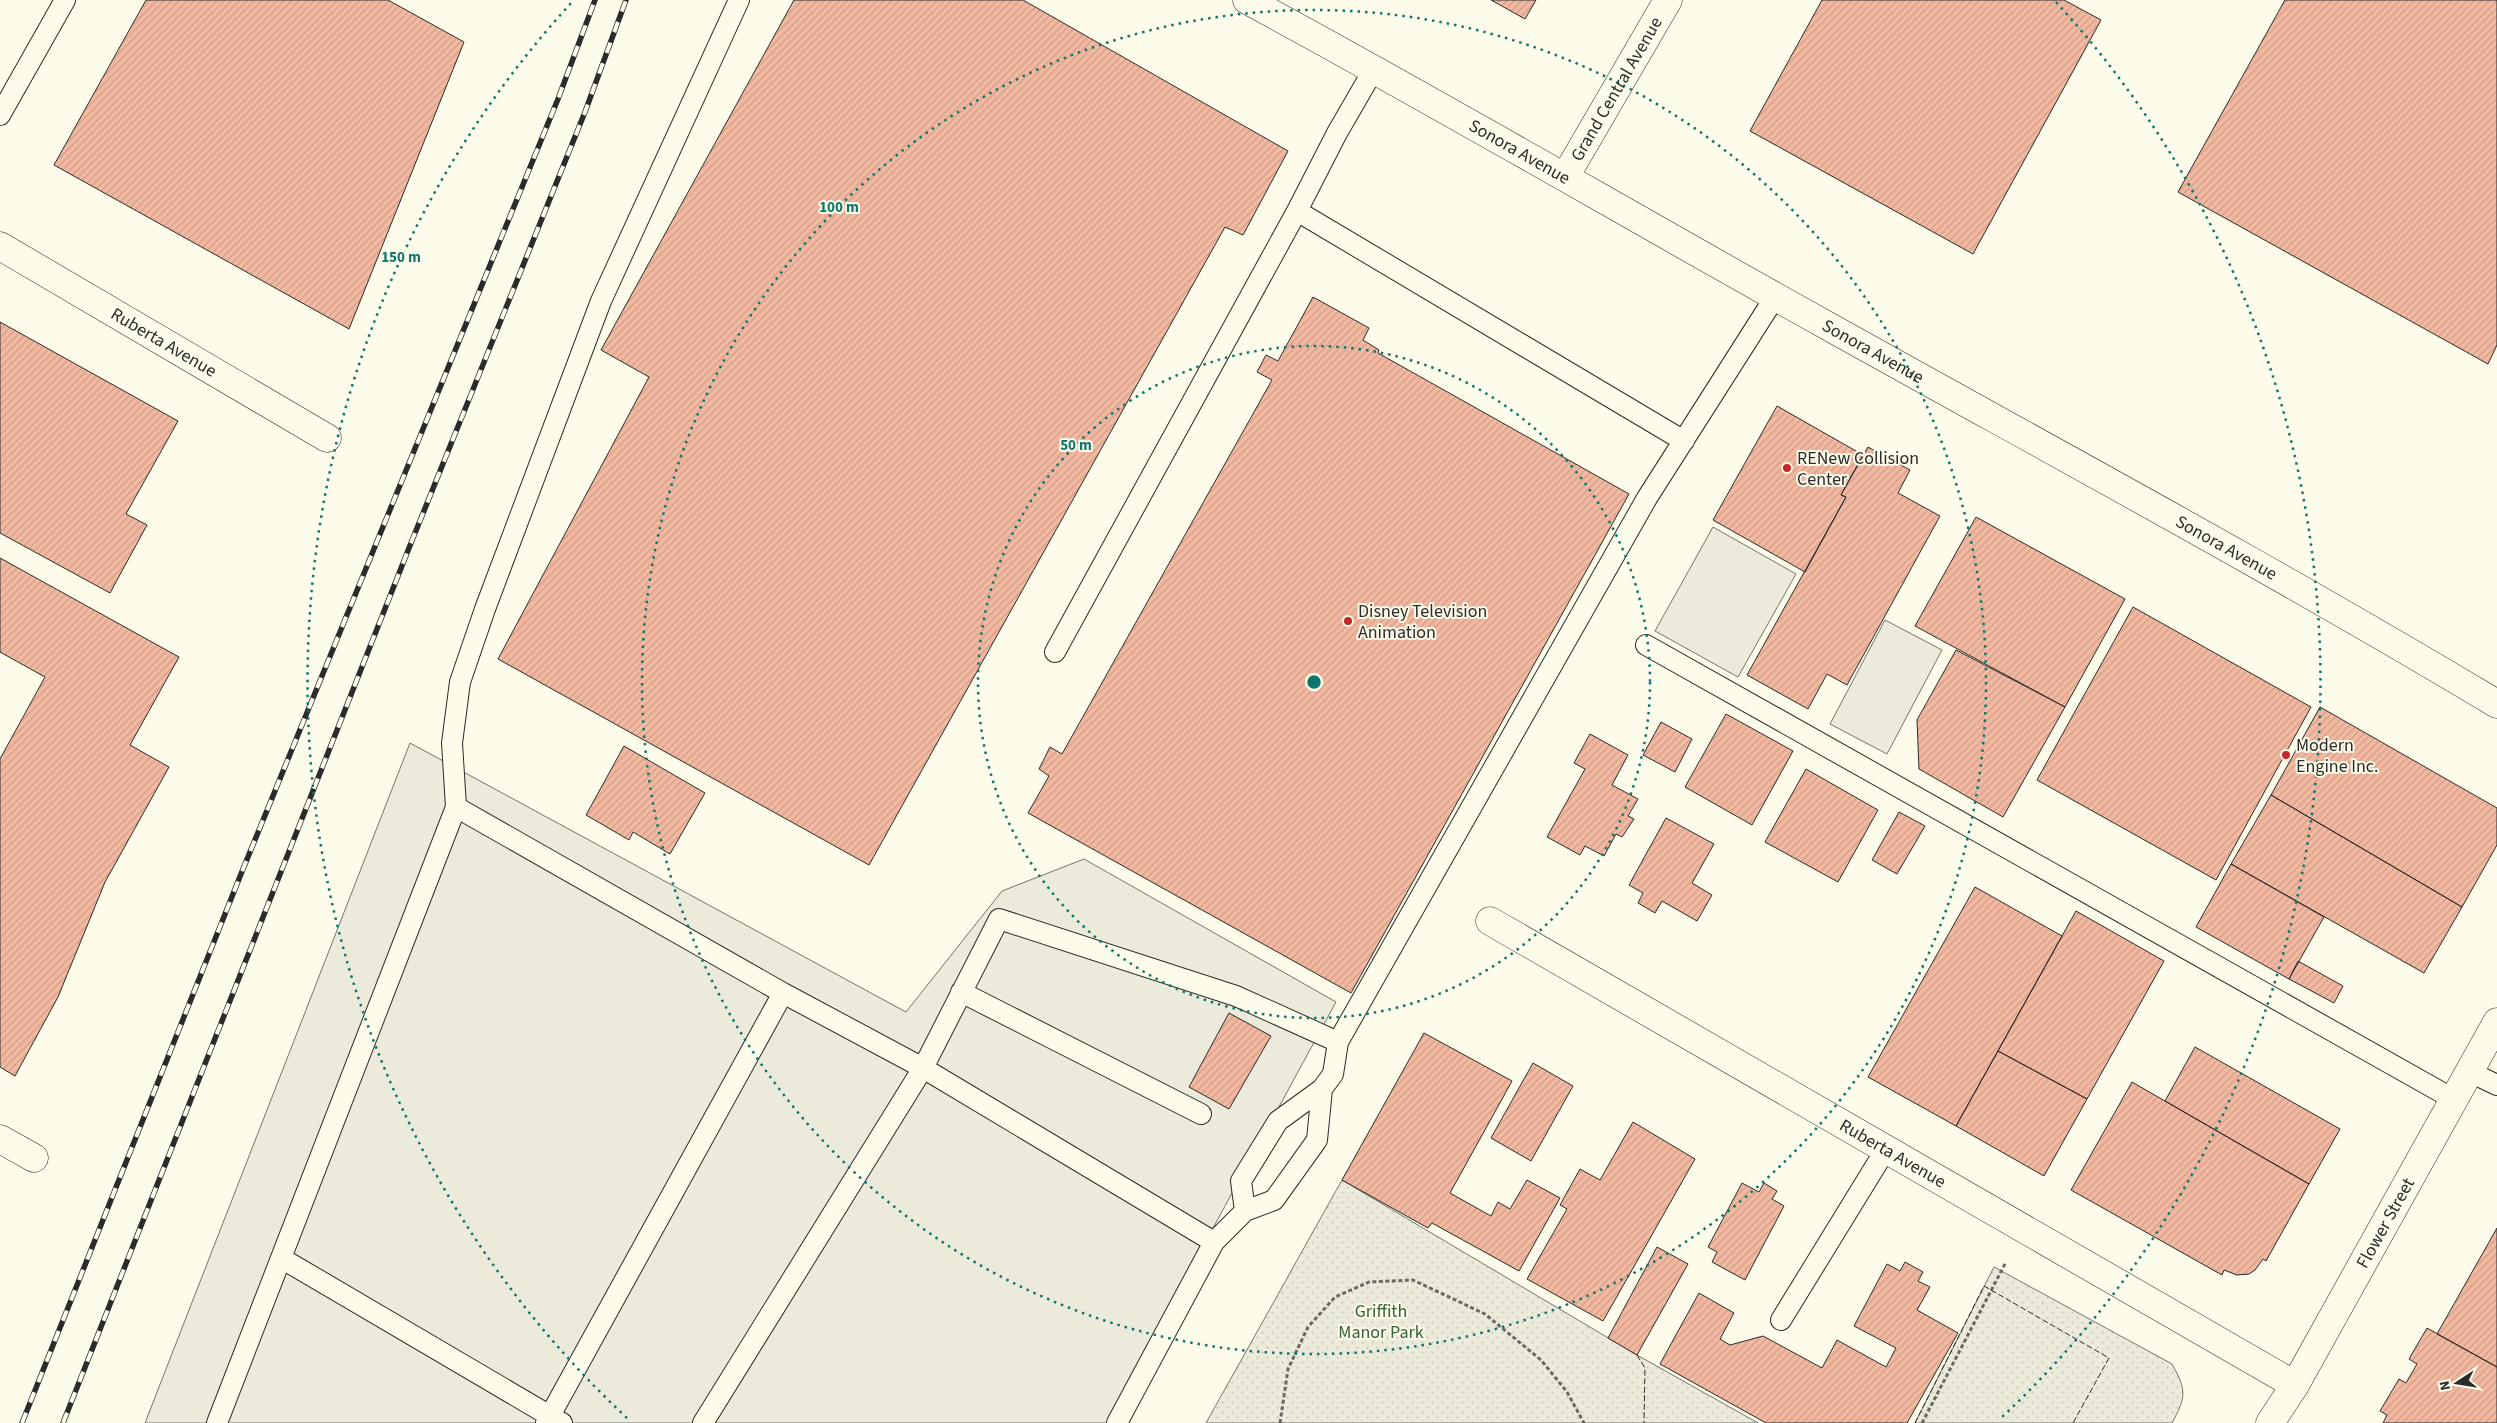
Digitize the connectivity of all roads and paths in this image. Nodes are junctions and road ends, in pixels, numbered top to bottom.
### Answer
1 (66, 0) edge
2 (739, 0) edge
3 (1247, 0) edge
4 (1668, 0) edge
5 (1374, 69) junction
6 (0, 115) edge
7 (1565, 177) junction
8 (1297, 212) junction
9 (0, 246) edge
10 (1775, 297) junction
11 (327, 438) dead end
12 (1684, 441) junction
13 (1646, 645) dead end
14 (1055, 652) dead end
15 (2497, 704) edge
16 (456, 807) junction
17 (1490, 921) dead end
18 (961, 992) junction
19 (783, 993) junction
20 (2497, 1022) edge
21 (1338, 1042) junction
22 (923, 1068) junction
23 (2470, 1072) junction
24 (2497, 1085) edge
25 (1322, 1088) junction
26 (2455, 1100) junction
27 (1201, 1114) dead end
28 (0, 1139) edge
29 (1886, 1149) junction
30 (34, 1158) dead end
31 (1245, 1211) junction
32 (2024, 1229) junction
33 (1214, 1242) junction
34 (281, 1258) junction
35 (1781, 1320) dead end
36 (2295, 1384) junction
37 (553, 1421) edge
38 (217, 1423) edge
39 (703, 1423) edge
40 (1117, 1423) edge
41 (1280, 1423) edge
42 (1584, 1423) edge
43 (1922, 1423) edge
44 (2270, 1423) edge

1 - 6 lane
2 - 16 lane
3 - 5 main road, Sonora Avenue
4 - 7 main road, Grand Central Avenue
5 - 7 main road, Sonora Avenue
5 - 8 lane
7 - 10 main road, Sonora Avenue
8 - 12 lane
8 - 14 lane
9 - 11 main road, Ruberta Avenue
10 - 12 lane
10 - 15 main road, Sonora Avenue
12 - 21 lane
13 - 26 lane
16 - 19 lane
16 - 34 lane
17 - 29 main road, Ruberta Avenue
18 - 21 lane
18 - 22 lane
18 - 27 lane
19 - 22 lane
19 - 37 lane
20 - 23 main road, Flower Street
21 - 25 lane
22 - 33 lane
22 - 39 lane
23 - 24 lane
23 - 26 main road, Flower Street
25 - 31 lane
25 - 31 lane
26 - 36 main road, Flower Street
28 - 30 main road
29 - 32 main road, Ruberta Avenue
29 - 35 lane
31 - 33 lane
32 - 36 main road, Ruberta Avenue
32 - 43 path
33 - 40 lane
34 - 37 lane
34 - 38 lane
36 - 44 main road, Flower Street
41 - 42 path

